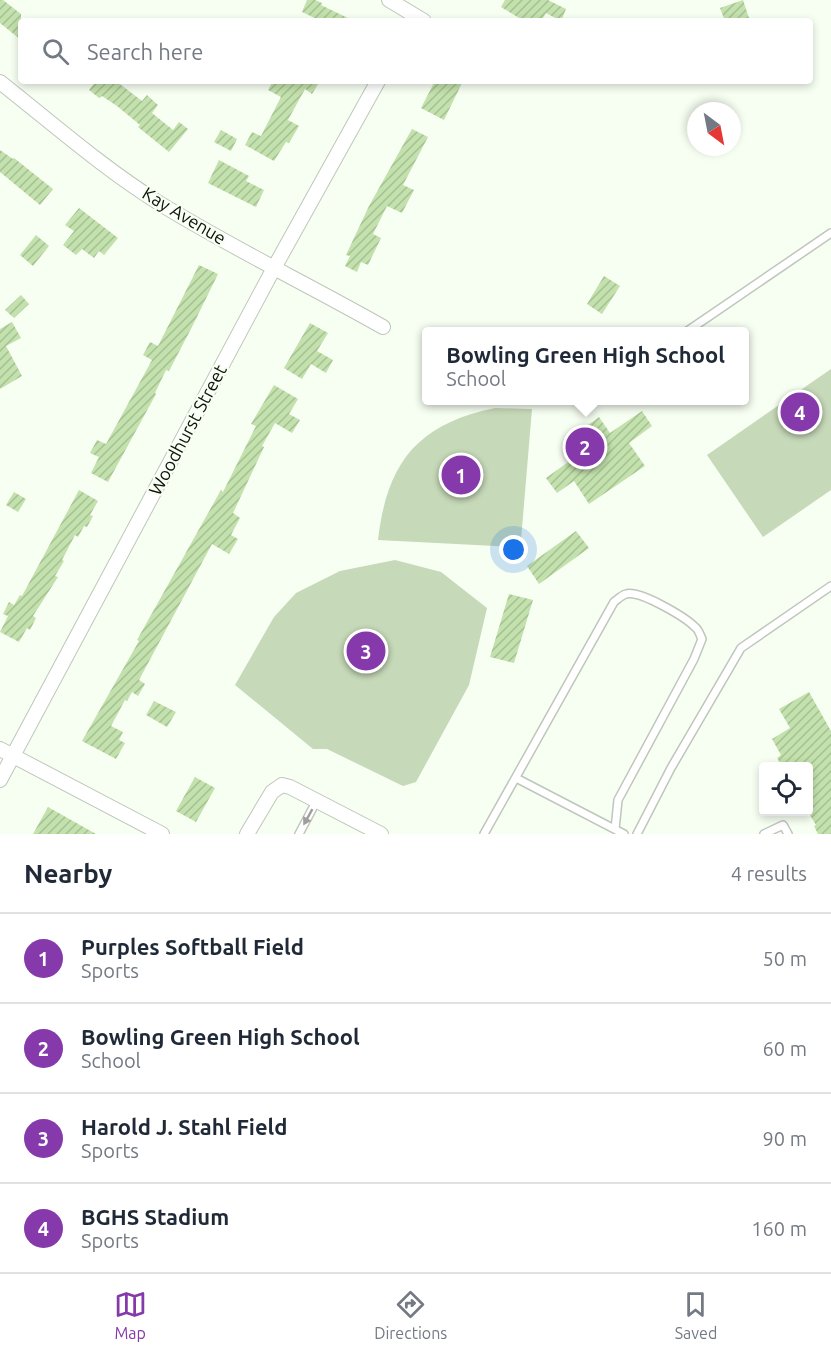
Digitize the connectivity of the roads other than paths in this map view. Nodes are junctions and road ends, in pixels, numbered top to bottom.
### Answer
1 (389, 0) edge
2 (415, 18) edge
3 (0, 82) edge
4 (376, 84) edge
5 (831, 233) edge
6 (274, 268) junction
7 (383, 327) dead end
8 (693, 327) edge
9 (831, 586) edge
10 (0, 749) edge
11 (13, 756) junction
12 (516, 778) junction
13 (0, 780) edge
14 (317, 800) junction
15 (615, 829) junction
16 (157, 833) edge
17 (247, 834) edge
18 (299, 834) edge
19 (381, 834) edge
20 (484, 834) edge
21 (624, 834) edge
22 (637, 834) edge
23 (764, 834) edge
24 (788, 834) edge

1 - 2 street
3 - 6 street, Kay Avenue
4 - 6 street, Woodhurst Street
5 - 8 lane
6 - 7 street, Kay Avenue
6 - 11 street, Woodhurst Street
9 - 22 lane
10 - 11 street
11 - 13 street, Woodhurst Street
11 - 16 street
12 - 15 lane
12 - 15 lane
12 - 20 lane
14 - 17 street
14 -> 18 lane
14 - 19 street
15 - 21 lane
23 - 24 lane

